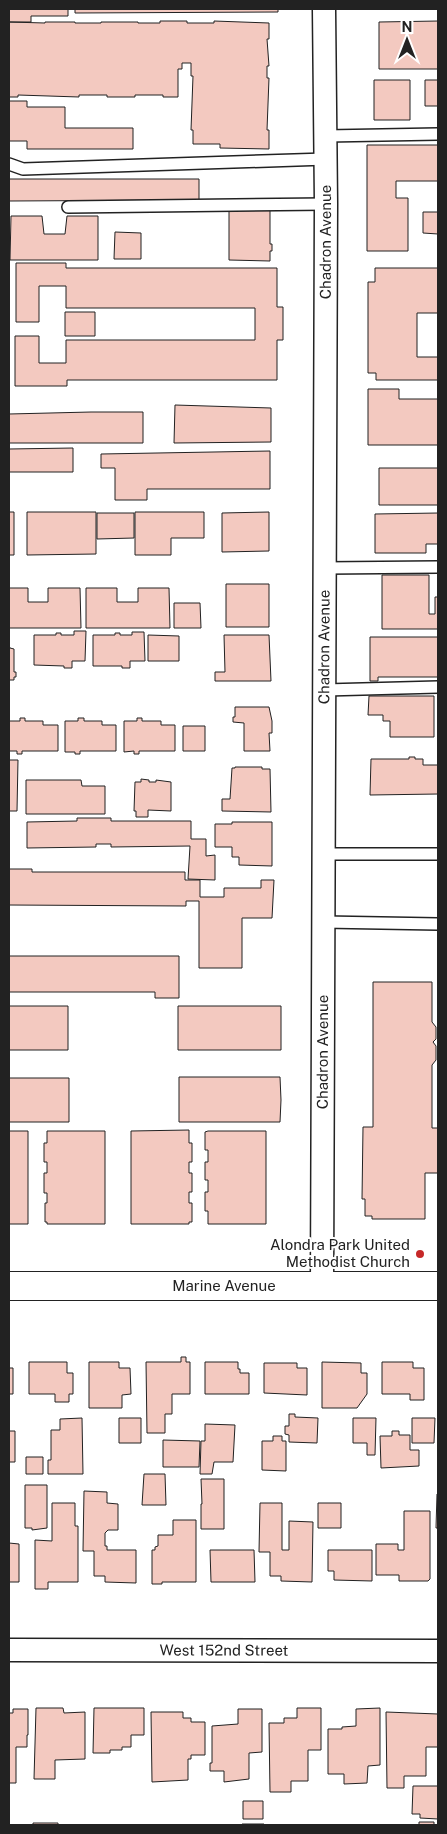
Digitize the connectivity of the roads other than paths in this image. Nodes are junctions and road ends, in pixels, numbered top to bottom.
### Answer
1 (324, 9) edge
2 (438, 134) edge
3 (326, 136) junction
4 (326, 159) junction
5 (9, 164) edge
6 (326, 204) junction
7 (68, 207) dead end
8 (438, 566) edge
9 (325, 568) junction
10 (438, 687) edge
11 (324, 690) junction
12 (324, 854) junction
13 (438, 854) edge
14 (324, 922) junction
15 (438, 924) edge
16 (9, 1286) edge
17 (322, 1286) junction
18 (438, 1286) edge
19 (9, 1650) edge
20 (438, 1651) edge

1 - 3 street, Chadron Avenue
2 - 3 lane
3 - 4 street, Chadron Avenue
4 - 5 lane
4 - 6 street, Chadron Avenue
6 - 7 lane
6 - 9 street, Chadron Avenue
8 - 9 lane
9 - 11 street, Chadron Avenue
10 - 11 lane
11 - 12 street, Chadron Avenue
12 - 13 lane
12 - 14 street, Chadron Avenue
14 - 15 lane
14 - 17 street, Chadron Avenue
16 - 17 main road, Marine Avenue
17 - 18 main road, Marine Avenue
19 - 20 street, West 152nd Street

